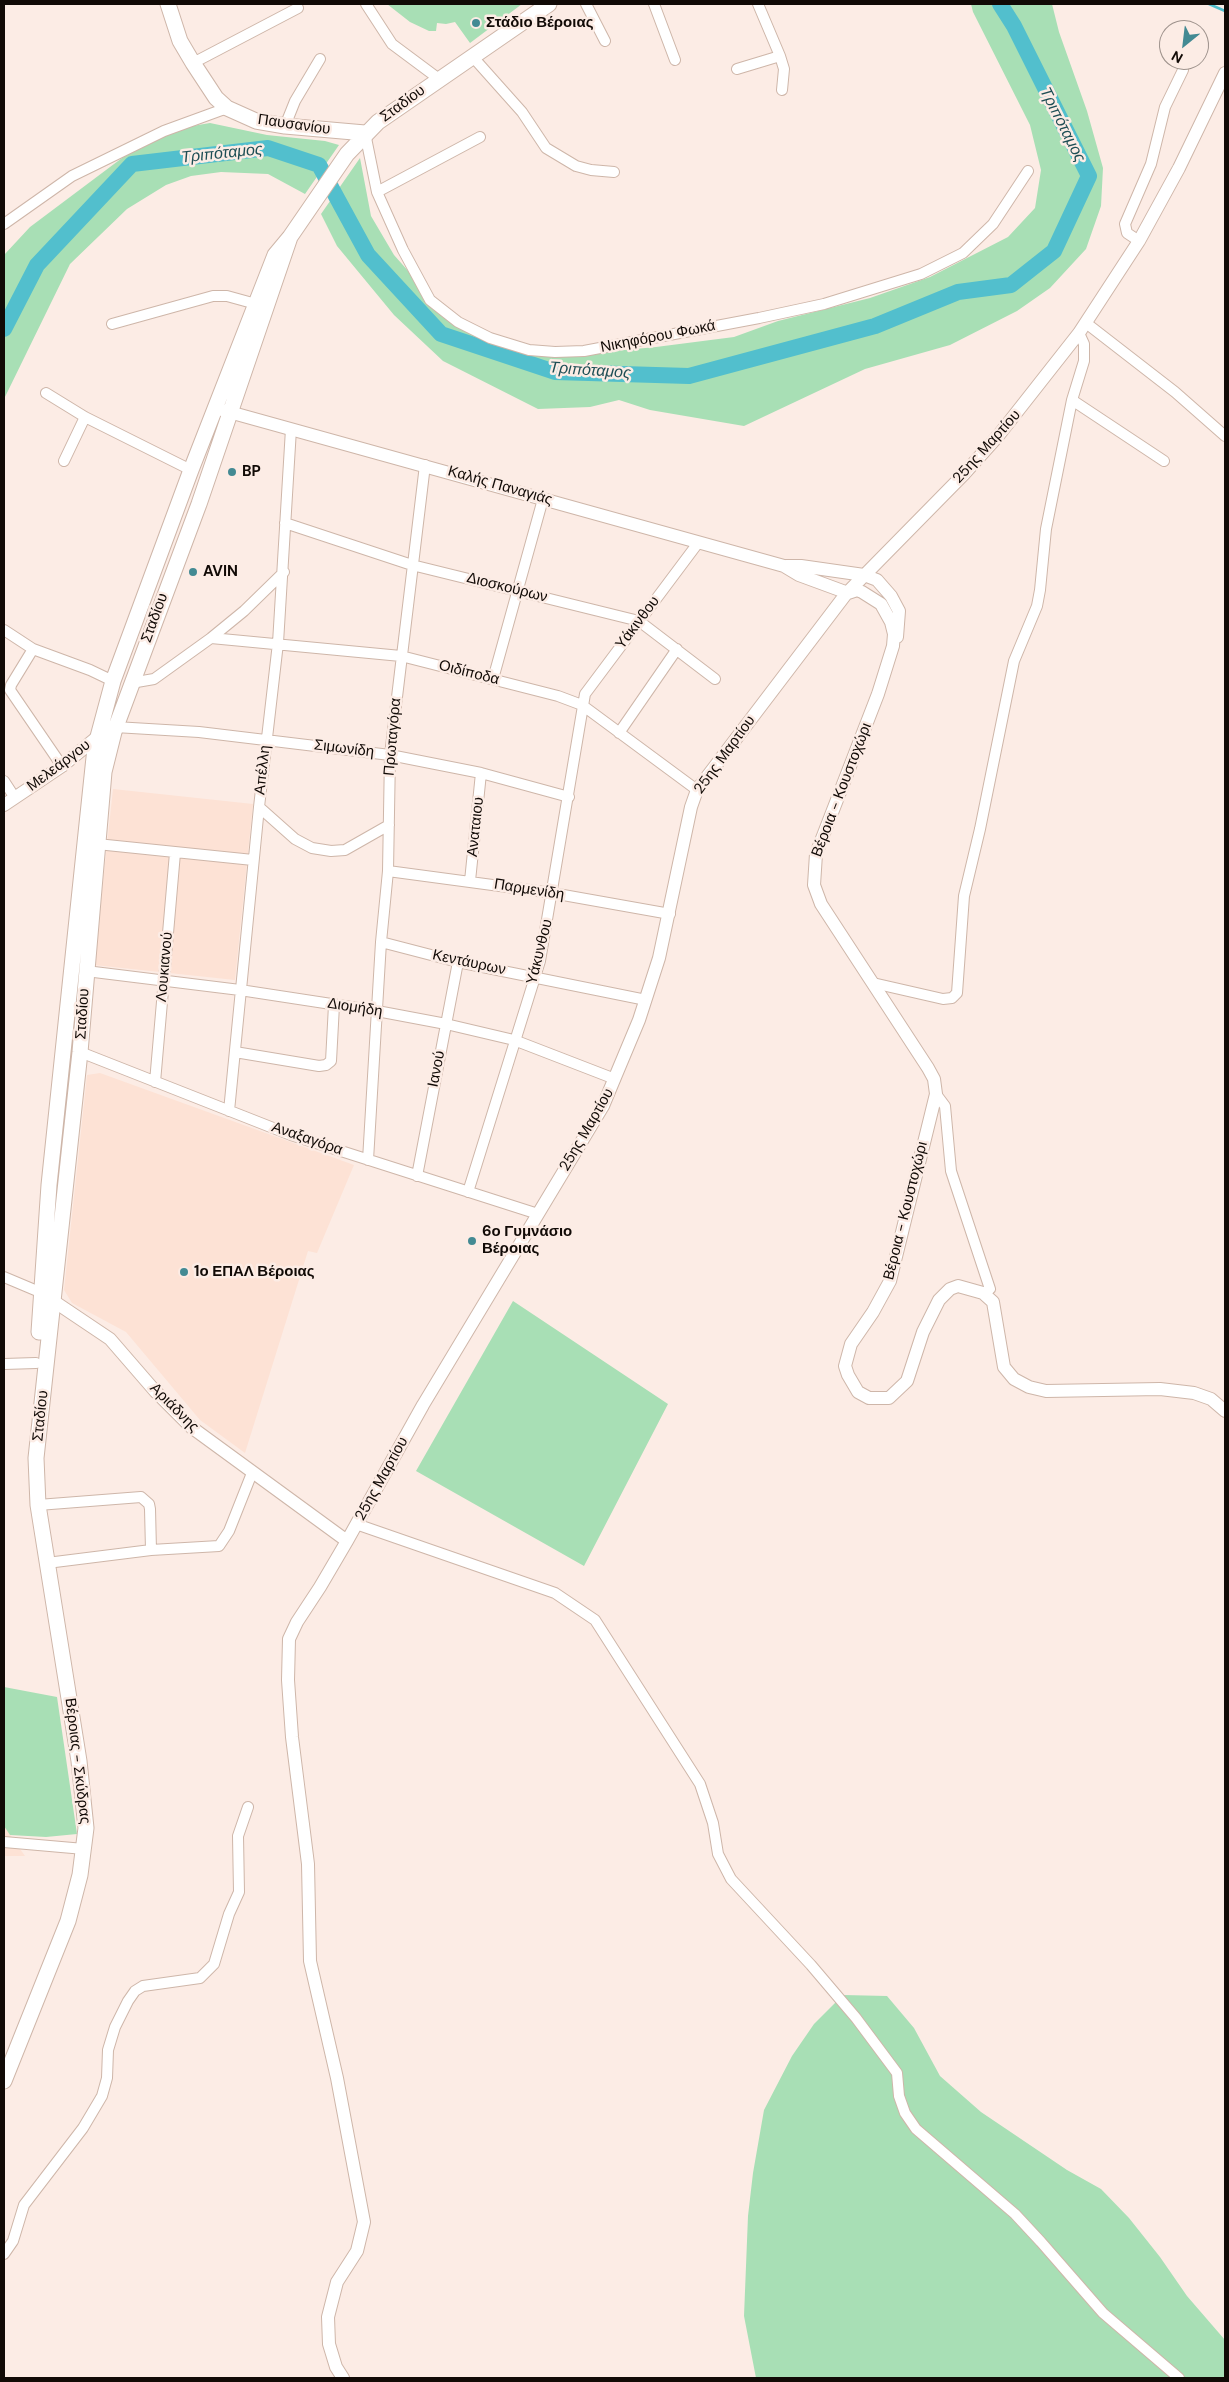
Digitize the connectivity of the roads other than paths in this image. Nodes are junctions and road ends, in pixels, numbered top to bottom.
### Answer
1 (168, 4) edge
2 (366, 4) edge
3 (549, 4) edge
4 (586, 4) edge
5 (654, 4) edge
6 (758, 4) edge
7 (298, 8) dead end
8 (605, 41) dead end
9 (472, 56) junction
10 (780, 56) junction
11 (320, 59) dead end
12 (675, 60) dead end
13 (192, 63) junction
14 (737, 69) dead end
15 (1183, 70) dead end
16 (1225, 73) edge
17 (439, 79) junction
18 (782, 90) dead end
19 (227, 108) junction
20 (285, 126) junction
21 (365, 133) junction
22 (480, 137) dead end
23 (1028, 170) dead end
24 (614, 172) dead end
25 (377, 192) junction
26 (4, 224) edge
27 (290, 237) junction
28 (1139, 241) junction
29 (256, 304) junction
30 (112, 324) dead end
31 (1082, 328) junction
32 (46, 394) dead end
33 (1072, 400) junction
34 (223, 410) junction
35 (85, 417) junction
36 (291, 429) junction
37 (1225, 436) edge
38 (64, 461) dead end
39 (1164, 461) dead end
40 (425, 465) junction
41 (191, 470) junction
42 (543, 499) junction
43 (285, 523) junction
44 (698, 543) junction
45 (412, 565) junction
46 (784, 566) junction
47 (284, 572) junction
48 (864, 575) junction
49 (517, 591) junction
50 (848, 593) junction
51 (639, 621) junction
52 (4, 630) edge
53 (211, 638) junction
54 (278, 643) junction
55 (893, 646) junction
56 (32, 649) junction
57 (677, 649) junction
58 (400, 656) junction
59 (493, 679) junction
60 (715, 679) dead end
61 (113, 681) junction
62 (131, 683) junction
63 (582, 705) junction
64 (115, 727) junction
65 (619, 733) junction
66 (97, 737) junction
67 (266, 740) junction
68 (390, 755) junction
69 (62, 766) junction
70 (481, 773) junction
71 (4, 781) edge
72 (696, 790) junction
73 (568, 797) junction
74 (15, 798) junction
75 (4, 805) edge
76 (259, 808) junction
77 (389, 825) junction
78 (97, 844) junction
79 (175, 852) junction
80 (253, 860) junction
81 (388, 871) junction
82 (470, 881) junction
83 (552, 894) junction
84 (670, 914) junction
85 (380, 942) junction
86 (458, 962) junction
87 (86, 971) junction
88 (535, 978) junction
89 (163, 982) junction
90 (873, 983) junction
91 (240, 990) junction
92 (646, 1000) junction
93 (334, 1004) junction
94 (377, 1011) junction
95 (446, 1024) junction
96 (514, 1040) junction
97 (80, 1052) junction
98 (235, 1052) junction
99 (615, 1079) junction
100 (156, 1082) junction
101 (936, 1094) junction
102 (229, 1111) junction
103 (368, 1160) junction
104 (417, 1176) junction
105 (468, 1192) junction
106 (538, 1214) junction
107 (4, 1277) edge
108 (983, 1293) junction
109 (48, 1297) junction
110 (36, 1363) junction
111 (4, 1364) edge
112 (1225, 1411) edge
113 (36, 1458) junction
114 (252, 1472) junction
115 (38, 1505) junction
116 (356, 1524) junction
117 (347, 1541) junction
118 (151, 1550) junction
119 (47, 1563) junction
120 (248, 1807) dead end
121 (4, 1842) edge
122 (84, 1849) junction
123 (4, 2081) edge
124 (4, 2254) edge
125 (343, 2378) edge
126 (1179, 2378) edge

1 - 13 main road, Παυσανίου
2 - 17 street
3 - 9 main road, Σταδίου
4 - 8 street
5 - 12 street
6 - 10 street
7 - 13 street
9 - 17 main road, Σταδίου
9 - 24 street
10 - 14 street
10 - 18 street
11 - 20 street
13 - 19 main road, Παυσανίου
15 - 28 street
16 - 28 street, 25ης Μαρτίου
17 - 21 main road, Σταδίου
19 - 20 main road, Παυσανίου
19 - 26 street
20 - 21 main road, Παυσανίου
21 - 25 street, Νικηφόρου Φωκά
21 - 27 main road, Σταδίου
22 - 25 street
23 - 25 street, Νικηφόρου Φωκά
27 - 29 main road, Σταδίου
27 - 34 main road, Σταδίου
28 - 31 street, 25ης Μαρτίου
29 - 30 street
29 - 34 main road, Σταδίου
31 - 33 street
31 - 37 street
31 - 48 street, 25ης Μαρτίου
32 - 35 street
33 - 39 street
33 - 90 street
34 - 36 street, Καλής Παναγιάς
34 - 41 main road, Σταδίου
34 - 62 main road, Σταδίου
35 - 38 street
35 - 41 street
36 - 40 street, Καλής Παναγιάς
36 - 43 street, Απέλλη
40 - 42 street, Καλής Παναγιάς
40 - 45 street, Πρωταγόρα
41 - 61 main road, Σταδίου
42 - 44 street, Καλής Παναγιάς
42 - 49 street
43 - 45 street, Διοσκούρων
43 - 47 street, Απέλλη
44 - 46 street, Καλής Παναγιάς
44 - 51 street, Υάκινθου
45 - 49 street, Διοσκούρων
45 - 58 street, Πρωταγόρα
46 - 48 street, Καλής Παναγιάς
46 - 50 street, Καλής Παναγιάς
47 - 53 street
47 - 54 street, Απέλλη
48 - 50 street, 25ης Μαρτίου
48 - 55 street, Βέροια - Κουστοχώρι
49 - 51 street, Διοσκούρων
49 - 59 street
50 - 55 street, Βέροια - Κουστοχώρι
50 - 72 street, 25ης Μαρτίου
51 - 57 street, Διοσκούρων
51 - 63 street, Υάκινθου
52 - 56 street
53 - 54 street, Οιδίποδα
53 - 62 street
54 - 58 street, Οιδίποδα
54 - 67 street, Απέλλη
55 - 90 street, Βέροια - Κουστοχώρι
56 - 61 street
56 - 69 street
57 - 60 street, Διοσκούρων
57 - 65 street
58 - 59 street, Οιδίποδα
58 - 68 street, Πρωταγόρα
59 - 63 street, Οιδίποδα
61 - 66 main road, Σταδίου
62 - 64 main road, Σταδίου
63 - 65 street, Οιδίποδα
63 - 73 street, Υάκυνθου
64 - 66 street, Μελεάργου
64 - 67 street, Σιμωνίδη
64 - 78 main road, Σταδίου
65 - 72 street, Οιδίποδα
66 - 69 street, Μελεάργου
66 - 109 main road, Σταδίου
67 - 68 street, Σιμωνίδη
67 - 76 street, Απέλλη
68 - 70 street, Σιμωνίδη
68 - 77 street, Πρωταγόρα
69 - 74 street, Μελεάργου
70 - 73 street, Σιμωνίδη
70 - 82 street, Αναταιου
71 - 74 street
72 - 84 street, 25ης Μαρτίου
73 - 83 street, Υάκυνθου
74 - 75 street, Μελεάργου
76 - 77 street
76 - 80 street, Απέλλη
77 - 81 street, Πρωταγόρα
78 - 79 street
78 - 87 main road, Σταδίου
79 - 80 street
79 - 89 street, Λουκιανού
80 - 91 street, Απέλλη
81 - 82 street, Παρμενίδη
81 - 85 street, Πρωταγόρα
82 - 83 street, Παρμενίδη
83 - 84 street, Παρμενίδη
83 - 88 street, Υάκυνθου
84 - 92 street, 25ης Μαρτίου
85 - 86 street, Κεντάυρων
85 - 94 street, Πρωταγόρα
86 - 88 street, Κεντάυρων
86 - 95 street, Ιανού
87 - 89 street, Διομήδη
87 - 97 main road, Σταδίου
88 - 92 street, Κεντάυρων
88 - 96 street, Υάκυνθου
89 - 91 street, Διομήδη
89 - 100 street, Λουκιανού
90 - 101 street, Βέροια - Κουστοχώρι
91 - 93 street, Διομήδη
91 - 98 street, Απέλλη
92 - 99 street, 25ης Μαρτίου
93 - 94 street, Διομήδη
93 - 98 street
94 - 95 street, Διομήδη
94 - 103 street, Πρωταγόρα
95 - 96 street, Διομήδη
95 - 104 street, Ιανού
96 - 99 street, Διομήδη
96 - 105 street, Υάκυνθου
97 - 100 street, Αναξαγόρα
97 - 109 main road, Σταδίου
98 - 102 street, Απέλλη
99 - 106 street, 25ης Μαρτίου
100 - 102 street, Αναξαγόρα
101 - 108 street
101 - 108 street, Βέροια - Κουστοχώρι
102 - 103 street, Αναξαγόρα
103 - 104 street, Αναξαγόρα
104 - 105 street, Αναξαγόρα
105 - 106 street, Αναξαγόρα
106 - 116 street, 25ης Μαρτίου
107 - 109 street, Αριάδνης
108 - 112 street
109 - 110 main road, Σταδίου
109 - 113 main road, Σταδίου
109 - 114 street, Αριάδνης
110 - 111 street
110 - 113 main road, Σταδίου
113 - 115 main road, Βέροιας - Σκύδρας
114 - 117 street, Αριάδνης
114 - 118 street
115 - 118 street
115 - 119 main road, Βέροιας - Σκύδρας
116 - 117 street, 25ης Μαρτίου
116 - 126 street
117 - 125 street, 25ης Μαρτίου
118 - 119 street
119 - 122 main road, Βέροιας - Σκύδρας
120 - 124 street
121 - 122 street
122 - 123 main road, Βέροιας - Σκύδρας

